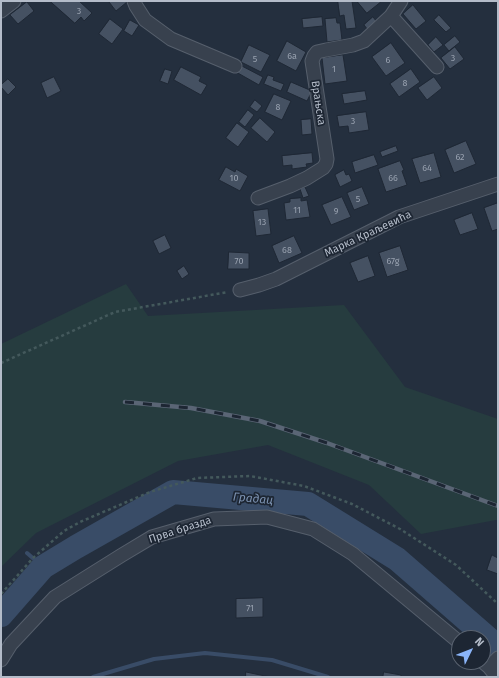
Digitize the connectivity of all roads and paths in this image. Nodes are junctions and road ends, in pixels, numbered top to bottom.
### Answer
1 (14, 1) edge
2 (134, 1) edge
3 (401, 1) edge
4 (1, 10) edge
5 (391, 16) junction
6 (235, 66) dead end
7 (437, 67) dead end
8 (498, 184) edge
9 (258, 198) dead end
10 (240, 290) joint
11 (1, 363) edge
12 (451, 635) edge
13 (1, 660) edge

1 - 4 street
2 - 6 street
3 - 5 street
5 - 7 street
5 - 9 street, Врањска
8 - 10 street, Марка Краљевића
10 - 11 path
12 - 13 street, Прва бразда

